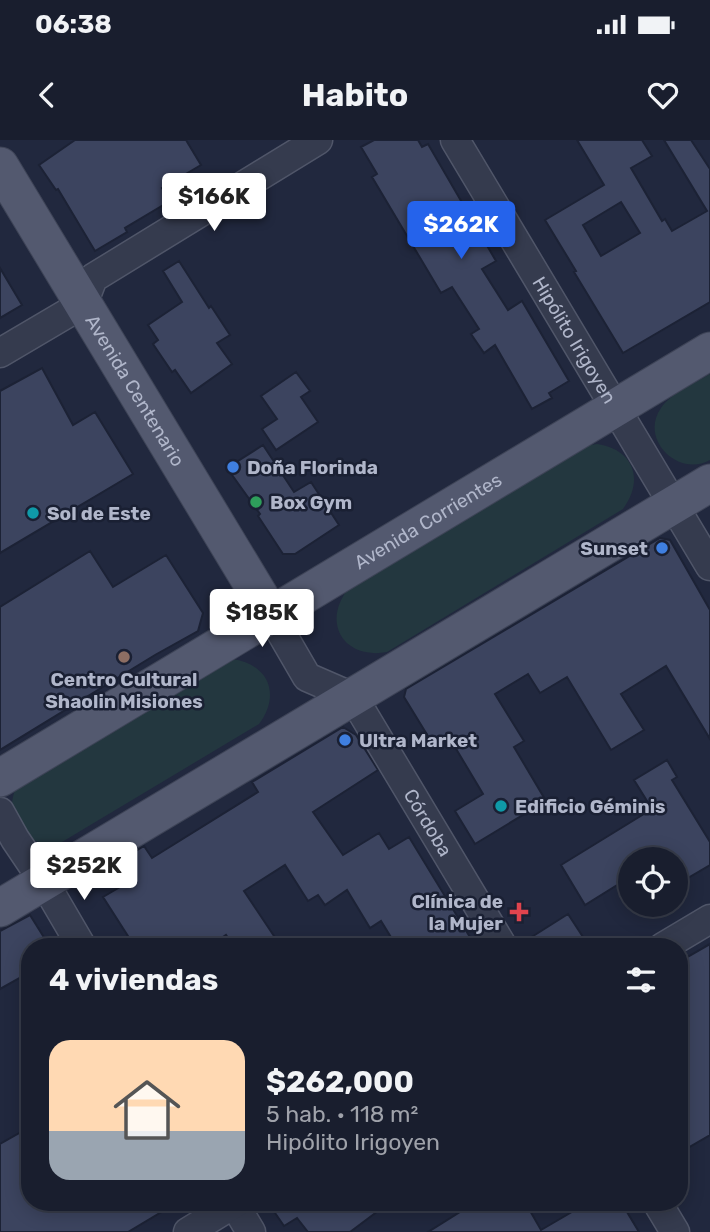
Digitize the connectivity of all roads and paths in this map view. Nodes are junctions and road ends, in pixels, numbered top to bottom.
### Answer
1 (318, 140) edge
2 (455, 140) edge
3 (0, 166) edge
4 (83, 304) junction
5 (710, 351) edge
6 (0, 353) edge
7 (615, 408) junction
8 (710, 483) edge
9 (674, 505) junction
10 (710, 566) edge
11 (271, 615) junction
12 (353, 697) junction
13 (0, 778) edge
14 (0, 812) edge
15 (44, 882) junction
16 (0, 908) edge
17 (710, 919) edge
18 (77, 938) edge
19 (498, 938) edge
20 (678, 938) edge
21 (222, 1211) edge
22 (239, 1211) edge
23 (662, 1211) edge
24 (188, 1232) edge
25 (251, 1232) edge
26 (675, 1232) edge

1 - 4 street
2 - 7 street, Hipólito Irigoyen
3 - 4 main road, Avenida Centenario
4 - 6 street
4 - 11 main road, Avenida Centenario
5 - 7 main road, Avenida Corrientes
7 - 9 street, Hipólito Irigoyen
7 - 11 main road, Avenida Corrientes
8 - 9 main road
9 - 10 street, Hipólito Irigoyen
9 - 12 main road
11 - 12 street
11 - 13 main road, Avenida Corrientes
12 - 15 main road
12 - 19 street, Córdoba
14 - 15 street
15 - 16 main road
15 - 18 street
17 - 20 street
21 - 24 street
22 - 25 street
23 - 26 street

